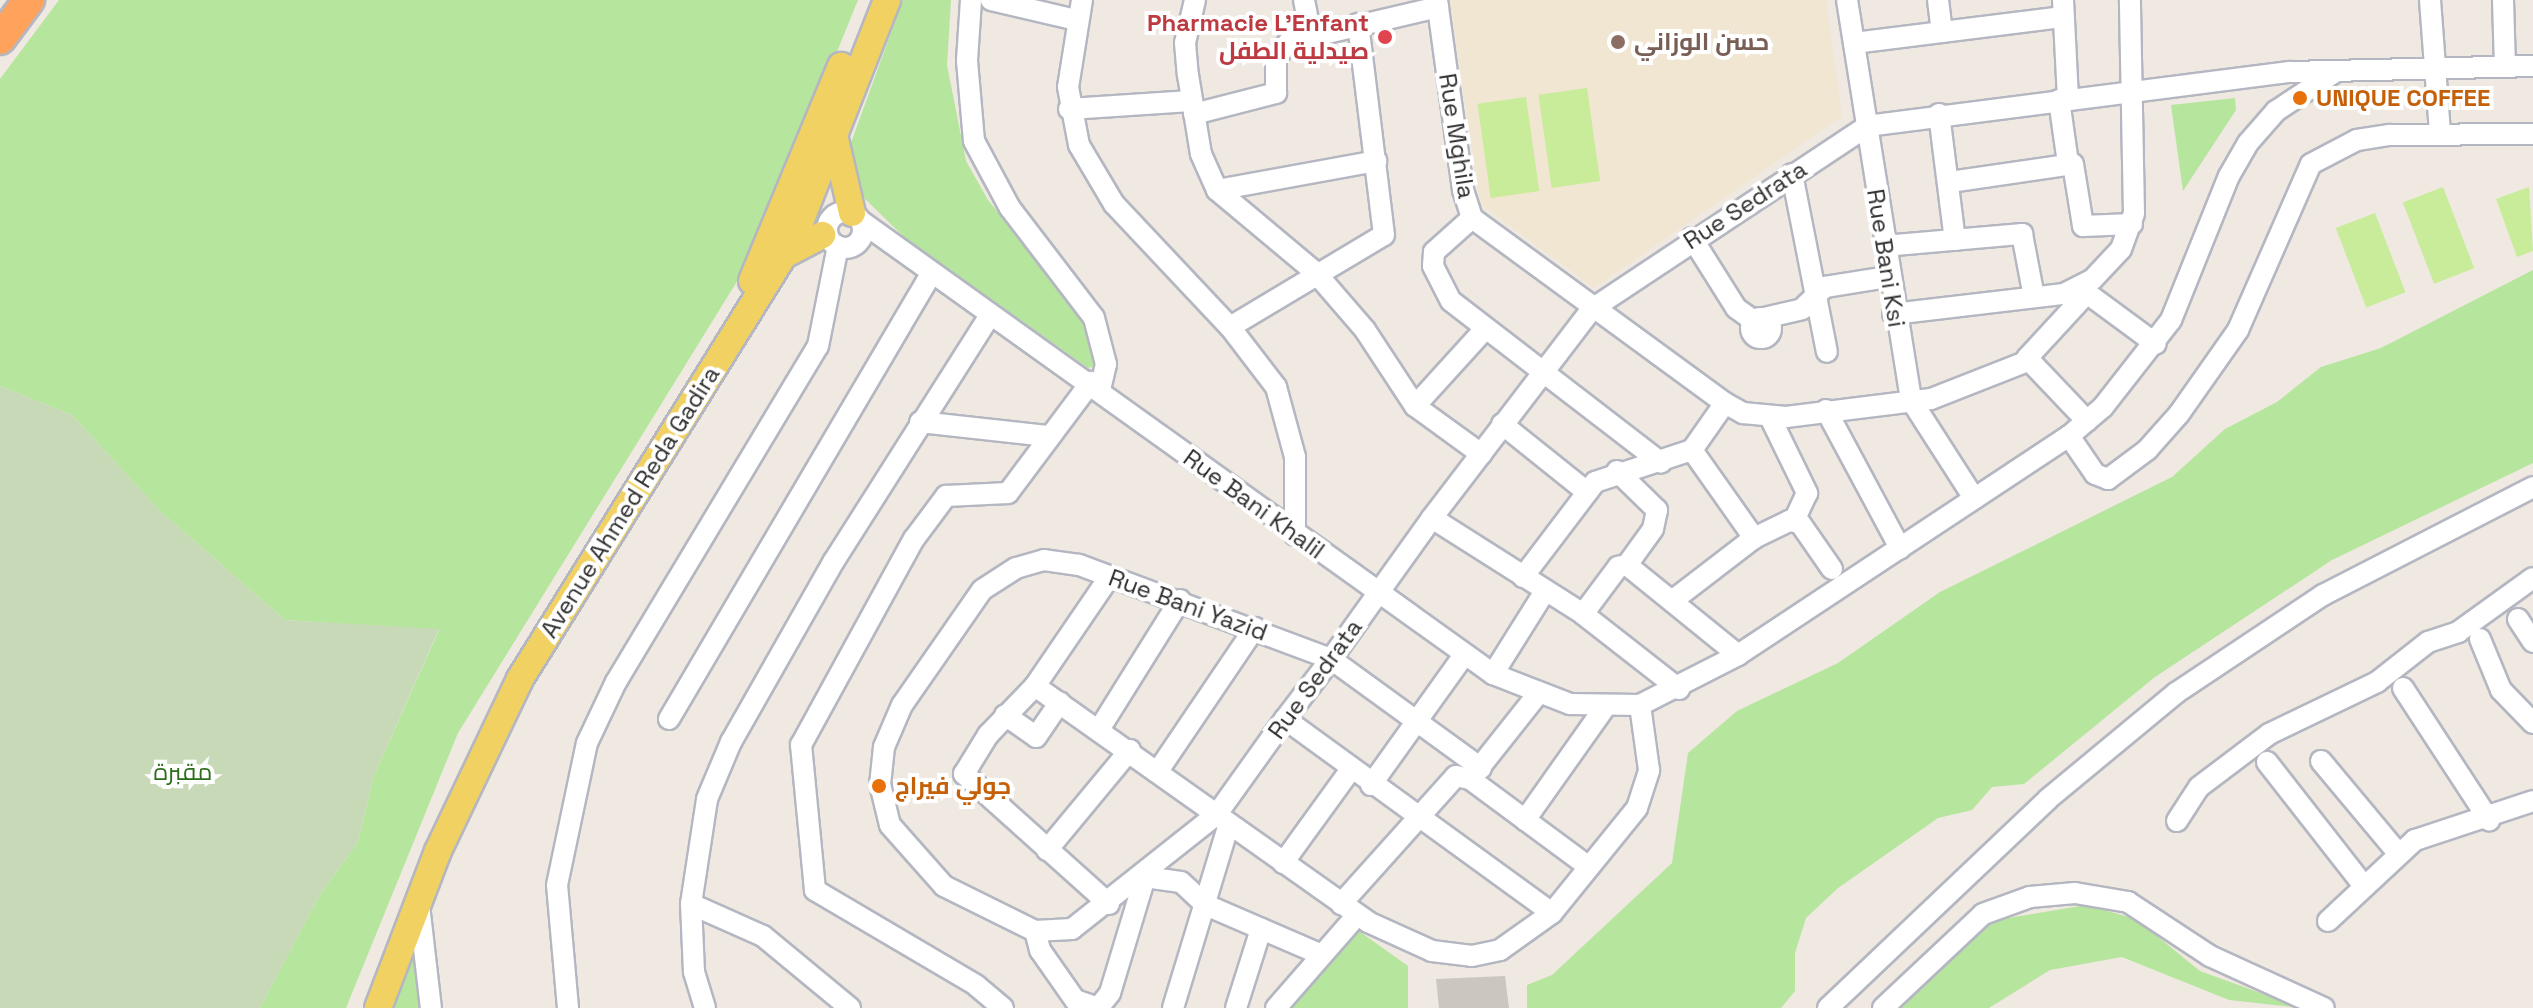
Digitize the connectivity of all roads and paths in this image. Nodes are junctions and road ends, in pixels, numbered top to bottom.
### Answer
1 (29, 0) edge
2 (873, 0) edge
3 (887, 0) edge
4 (971, 0) edge
5 (991, 0) edge
6 (1195, 0) edge
7 (1304, 0) edge
8 (1847, 0) edge
9 (1938, 0) edge
10 (2130, 0) edge
11 (2430, 0) edge
12 (2503, 0) edge
13 (1438, 3) edge
14 (2063, 9) edge
15 (1079, 10) edge
16 (1358, 24) junction
17 (1942, 32) junction
18 (1311, 37) junction
19 (0, 39) edge
20 (1854, 43) junction
21 (2505, 66) junction
22 (2533, 66) edge
23 (2432, 67) junction
24 (2338, 70) junction
25 (2132, 93) junction
26 (2064, 99) junction
27 (1192, 107) junction
28 (1069, 109) junction
29 (1939, 114) junction
30 (1867, 126) junction
31 (833, 130) junction
32 (2440, 134) junction
33 (2533, 134) edge
34 (1376, 161) junction
35 (2068, 163) junction
36 (1792, 174) junction
37 (1950, 182) junction
38 (1217, 190) junction
39 (853, 216) junction
40 (1472, 218) junction
41 (814, 220) junction
42 (2132, 224) junction
43 (1692, 238) junction
44 (1955, 240) junction
45 (891, 243) junction
46 (1884, 246) junction
47 (1315, 272) junction
48 (931, 274) junction
49 (1888, 277) junction
50 (2084, 290) junction
51 (1814, 295) junction
52 (2034, 297) junction
53 (1592, 309) junction
54 (1893, 314) junction
55 (989, 317) junction
56 (1230, 327) junction
57 (1486, 328) junction
58 (2156, 344) junction
59 (1827, 352) dead end
60 (2028, 361) junction
61 (1544, 368) junction
62 (1096, 386) junction
63 (1911, 400) junction
64 (1725, 403) junction
65 (1415, 406) junction
66 (1826, 410) junction
67 (1770, 417) junction
68 (2087, 421) junction
69 (920, 422) junction
70 (1502, 424) junction
71 (1047, 436) junction
72 (2069, 436) junction
73 (1692, 450) junction
74 (1481, 454) junction
75 (1661, 463) junction
76 (1617, 471) junction
77 (2533, 487) edge
78 (1587, 492) junction
79 (1974, 498) junction
80 (1432, 518) junction
81 (1794, 521) junction
82 (1295, 535) junction
83 (1754, 538) junction
84 (1900, 548) junction
85 (1627, 565) junction
86 (1832, 569) dead end
87 (1110, 576) junction
88 (1523, 577) junction
89 (2533, 578) edge
90 (1545, 591) junction
91 (1377, 594) junction
92 (1180, 600) junction
93 (1672, 601) junction
94 (1583, 614) junction
95 (2518, 619) dead end
96 (1255, 628) junction
97 (2480, 639) dead end
98 (2533, 642) edge
99 (1464, 655) junction
100 (1738, 655) junction
101 (1331, 659) junction
102 (1493, 674) junction
103 (1035, 686) junction
104 (2403, 688) dead end
105 (1679, 689) junction
106 (1537, 695) junction
107 (1060, 702) junction
108 (1640, 705) junction
109 (1605, 707) junction
110 (1005, 715) junction
111 (669, 719) dead end
112 (1285, 719) junction
113 (1415, 721) junction
114 (2533, 723) edge
115 (1100, 728) junction
116 (1130, 750) junction
117 (2321, 761) dead end
118 (2267, 762) dead end
119 (1351, 769) junction
120 (1158, 771) junction
121 (1475, 774) junction
122 (1371, 785) junction
123 (2533, 801) edge
124 (1414, 816) junction
125 (1223, 819) junction
126 (1525, 820) junction
127 (2489, 820) junction
128 (2177, 821) dead end
129 (1047, 850) junction
130 (2398, 853) junction
131 (1283, 863) junction
132 (1589, 867) junction
133 (1145, 877) junction
134 (2364, 886) junction
135 (418, 899) junction
136 (691, 904) junction
137 (1109, 904) junction
138 (1206, 905) junction
139 (1349, 910) junction
140 (1552, 913) junction
141 (2328, 921) dead end
142 (1261, 929) junction
143 (1035, 931) junction
144 (1322, 955) junction
145 (364, 1008) edge
146 (378, 1008) edge
147 (431, 1008) edge
148 (568, 1008) edge
149 (705, 1008) edge
150 (850, 1008) edge
151 (1003, 1008) edge
152 (1173, 1008) edge
153 (1236, 1008) edge
154 (1276, 1008) edge
155 (1828, 1008) edge
156 (1883, 1008) edge
157 (2324, 1008) edge

1 - 19 highway
2 - 41 main road, Avenue Ahmed Reda Gadira
3 - 31 main road, Avenue Ahmed Reda Gadira
4 - 62 street
5 - 15 street
6 - 27 street
7 - 18 street
8 - 20 street, Rue Bani Ksi
9 - 17 street
10 - 25 street
11 - 23 street
12 - 21 street
13 - 16 street
13 - 40 street, Rue Mghila
14 - 17 street
14 - 26 street
15 - 28 street
16 - 18 street
16 - 34 street
17 - 20 street
18 - 27 street
20 - 30 street, Rue Bani Ksi
21 - 22 street, Rue Sedrata
21 - 23 street, Rue Sedrata
23 - 24 street, Rue Sedrata
23 - 32 street
24 - 25 street, Rue Sedrata
24 - 58 street, Rue Bani Khalil
25 - 26 street, Rue Sedrata
25 - 42 street
26 - 29 street, Rue Sedrata
26 - 35 street
27 - 28 street
27 - 38 street
28 - 56 street
29 - 30 street, Rue Sedrata
29 - 37 street
30 - 36 street, Rue Sedrata
30 - 46 street, Rue Bani Ksi
31 - 39 main road
31 - 41 main road, Avenue Ahmed Reda Gadira
32 - 33 street
32 - 72 street
34 - 38 street
34 - 47 street
35 - 37 street
35 - 42 street
36 - 43 street, Rue Sedrata
36 - 51 street
37 - 44 street
38 - 47 street
39 - 41 street
39 - 41 street
39 - 41 street, Rue Bani Khalil
39 - 45 street, Rue Bani Khalil
40 - 53 street, Rue Mghila
40 - 57 street
41 - 45 street
41 - 135 main road, Avenue Ahmed Reda Gadira
41 - 145 main road, Avenue Ahmed Reda Gadira
41 - 148 street
42 - 50 street
43 - 51 street
43 - 53 street, Rue Sedrata
44 - 46 street
44 - 52 street
45 - 48 street, Rue Bani Khalil
46 - 49 street, Rue Bani Ksi
47 - 56 street
47 - 65 street
48 - 55 street, Rue Bani Khalil
48 - 111 street
49 - 51 street
49 - 54 street, Rue Bani Ksi
50 - 52 street
50 - 58 street
50 - 60 street
51 - 59 street
52 - 54 street
53 - 61 street, Rue Sedrata
53 - 64 street, Rue Mghila
54 - 63 street, Rue Bani Ksi
55 - 62 street, Rue Bani Khalil
55 - 69 street
56 - 82 street
57 - 61 street
57 - 65 street
58 - 68 street, Rue Bani Khalil
60 - 63 street
60 - 68 street
61 - 70 street, Rue Sedrata
61 - 75 street
62 - 71 street
62 - 82 street, Rue Bani Khalil
63 - 66 street
63 - 79 street, Rue Bani Ksi
64 - 67 street, Rue Mghila
64 - 73 street
65 - 74 street
66 - 67 street
66 - 84 street
67 - 81 street
68 - 72 street, Rue Bani Khalil
69 - 71 street
69 - 136 street
70 - 74 street, Rue Sedrata
70 - 78 street
71 - 151 street
72 - 79 street, Rue Bani Khalil
73 - 75 street
73 - 83 street
74 - 80 street, Rue Sedrata
75 - 76 street
76 - 78 street
76 - 85 street
77 - 155 street
78 - 88 street
79 - 84 street, Rue Bani Khalil
80 - 88 street
80 - 91 street, Rue Sedrata
81 - 83 street
81 - 86 street
82 - 91 street, Rue Bani Khalil
83 - 93 street
84 - 100 street, Rue Bani Khalil
85 - 93 street
85 - 94 street
87 - 92 street, Rue Bani Yazid
87 - 103 street
87 - 143 street, Rue Bani Yazid
88 - 90 street
89 - 128 street
90 - 94 street
90 - 102 street
91 - 99 street, Rue Bani Khalil
91 - 101 street, Rue Sedrata
92 - 96 street, Rue Bani Yazid
92 - 115 street
93 - 100 street
94 - 105 street
95 - 98 street
96 - 101 street, Rue Bani Yazid
96 - 120 street
97 - 114 street
99 - 102 street, Rue Bani Khalil
99 - 113 street
100 - 105 street, Rue Bani Khalil
101 - 112 street, Rue Sedrata
101 - 113 street, Rue Bani Yazid
102 - 106 street, Rue Bani Khalil
103 - 107 street
103 - 110 street
104 - 127 street
105 - 108 street, Rue Bani Khalil
106 - 109 street, Rue Bani Khalil
106 - 121 street
107 - 110 street
107 - 115 street
108 - 109 street, Rue Bani Khalil
108 - 132 street
109 - 126 street
110 - 129 street
112 - 119 street
112 - 125 street, Rue Sedrata
113 - 121 street, Rue Bani Yazid
113 - 122 street
115 - 116 street
116 - 120 street
116 - 129 street
117 - 130 street
118 - 134 street
119 - 122 street
119 - 131 street
120 - 125 street
121 - 124 street
121 - 126 street, Rue Bani Yazid
122 - 124 street
123 - 127 street
124 - 139 street
124 - 140 street
125 - 131 street
125 - 133 street
125 - 138 street
126 - 132 street, Rue Bani Yazid
127 - 130 street
129 - 137 street
130 - 134 street
131 - 139 street
132 - 140 street
133 - 137 street
133 - 138 street
133 - 143 street
134 - 141 street
135 - 146 main road, Avenue Ahmed Reda Gadira
135 - 147 street
136 - 149 street
136 - 150 street
137 - 143 street
138 - 142 street
138 - 152 street
139 - 140 street
139 - 144 street
142 - 144 street
142 - 153 street
144 - 154 street
156 - 157 street

